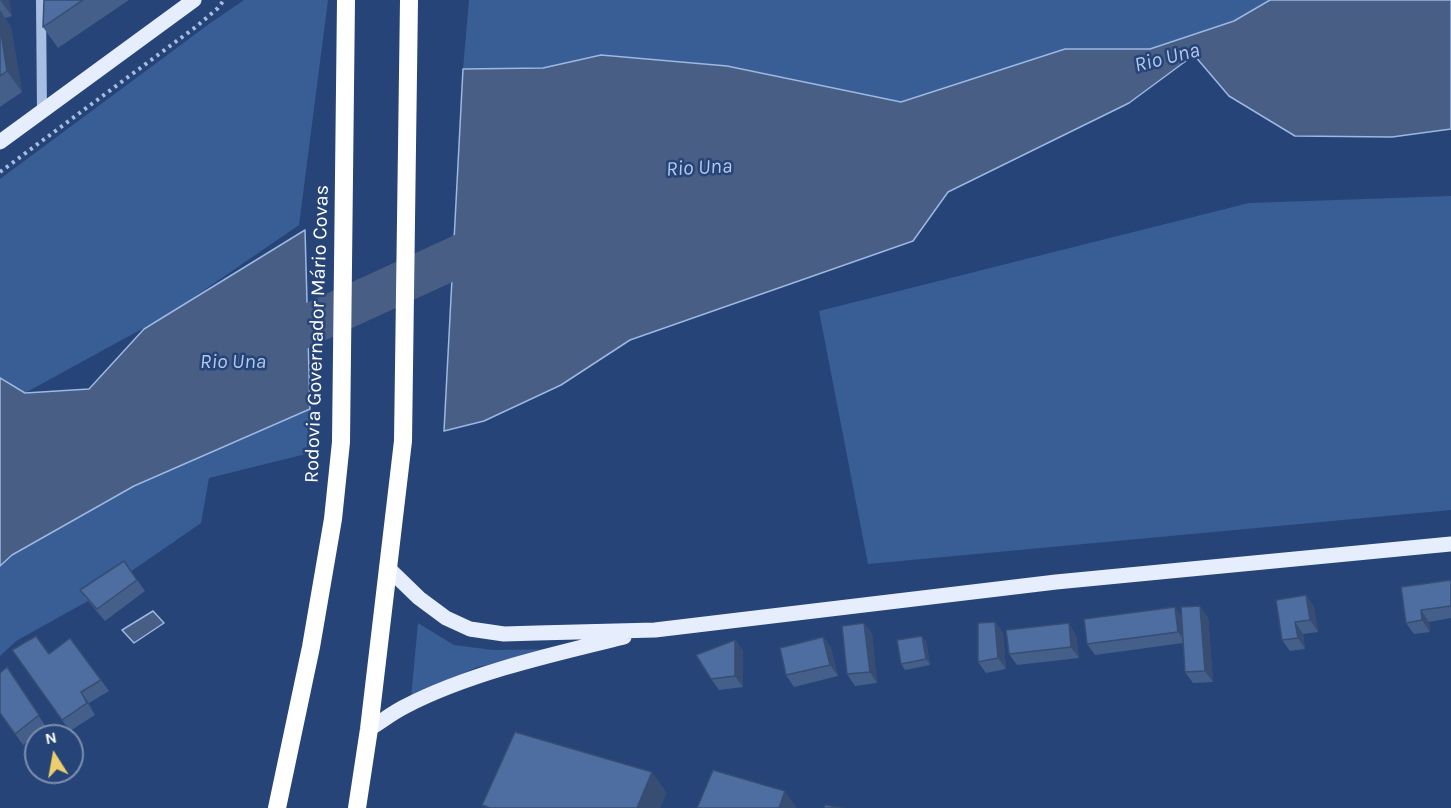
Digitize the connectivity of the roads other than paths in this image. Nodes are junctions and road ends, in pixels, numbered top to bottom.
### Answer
1 (41, 0) edge
2 (194, 0) edge
3 (346, 0) edge
4 (409, 0) edge
5 (42, 113) junction
6 (0, 142) edge
7 (1451, 544) edge
8 (387, 567) junction
9 (655, 630) junction
10 (369, 729) junction
11 (277, 808) edge
12 (357, 808) edge

1 - 5 street
2 - 5 main road
3 - 11 highway, Rodovia Governador Mário Covas
4 - 8 highway
5 - 6 main road
7 - 9 main road
8 - 9 main road
8 - 10 highway
9 - 10 main road
10 - 12 highway

